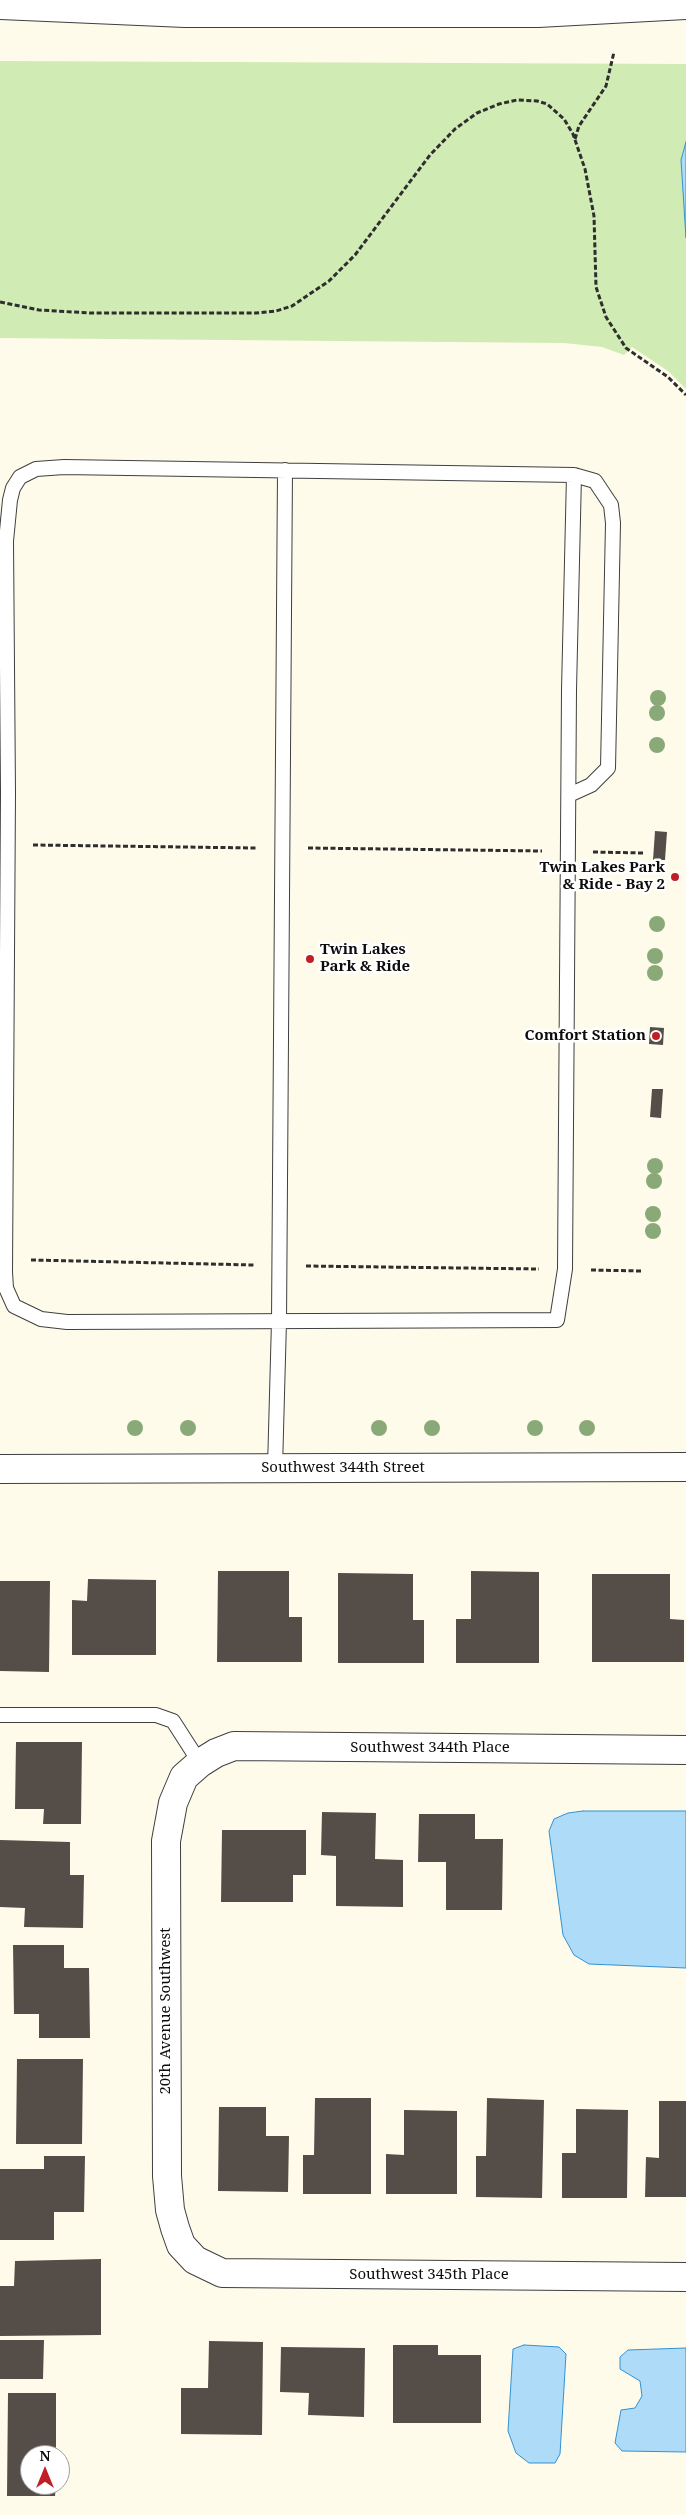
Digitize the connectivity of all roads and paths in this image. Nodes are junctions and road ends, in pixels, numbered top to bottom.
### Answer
1 (0, 5) edge
2 (686, 5) edge
3 (304, 6) edge
4 (614, 52) dead end
5 (575, 139) junction
6 (0, 302) edge
7 (686, 395) edge
8 (285, 470) junction
9 (574, 475) junction
10 (3, 682) edge
11 (568, 795) junction
12 (568, 852) junction
13 (644, 853) dead end
14 (565, 1269) junction
15 (641, 1271) dead end
16 (279, 1320) junction
17 (686, 1467) edge
18 (275, 1468) junction
19 (0, 1469) edge
20 (0, 1715) edge
21 (686, 1750) edge
22 (192, 1770) junction
23 (181, 2245) joint
24 (686, 2277) edge

1 - 3 street
2 - 3 street
4 - 5 path
5 - 6 path
5 - 7 path
8 - 9 lane
8 - 10 lane
8 - 16 lane
9 - 11 lane
9 - 11 lane
10 - 16 lane
11 - 12 lane
12 - 13 path
12 - 14 lane
14 - 15 path
14 - 16 lane
16 - 18 lane
17 - 18 street, Southwest 344th Street
18 - 19 street, Southwest 344th Street
20 - 22 lane
21 - 22 street, Southwest 344th Place
22 - 23 street, 20th Avenue Southwest
23 - 24 street, Southwest 345th Place

